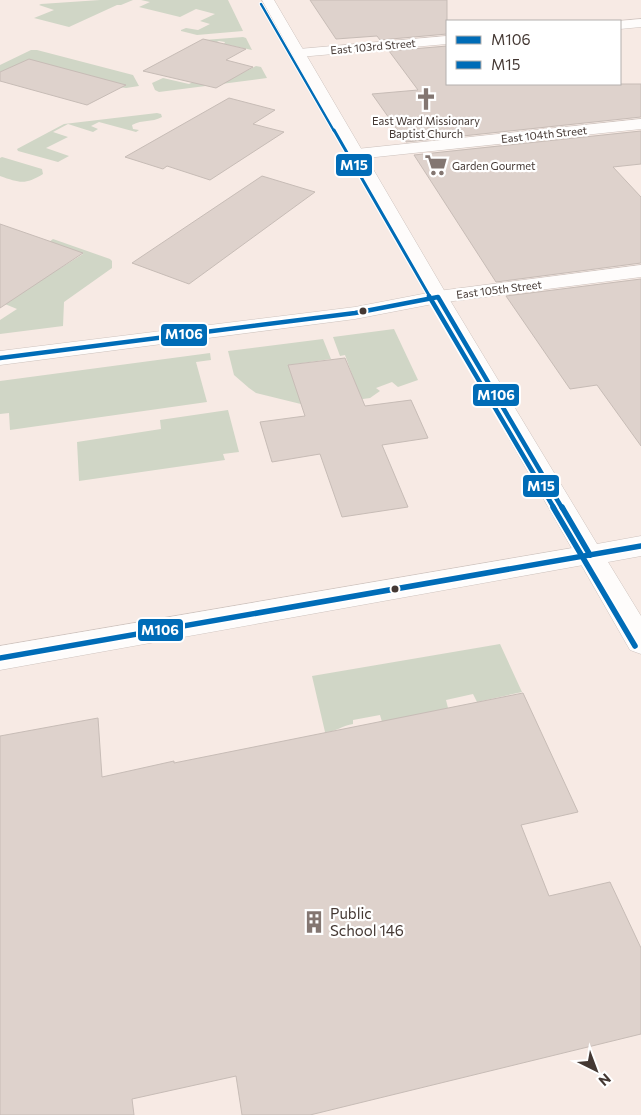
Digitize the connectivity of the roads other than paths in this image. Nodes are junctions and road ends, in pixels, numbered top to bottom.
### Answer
1 (268, 0) edge
2 (641, 23) edge
3 (621, 25) edge
4 (446, 40) edge
5 (299, 53) junction
6 (641, 124) edge
7 (357, 154) junction
8 (641, 271) edge
9 (438, 297) junction
10 (0, 358) edge
11 (641, 546) edge
12 (590, 554) junction
13 (641, 642) edge
14 (0, 658) edge

1 - 5 street
2 - 3 street
4 - 5 street, East 103rd Street
5 - 7 street
6 - 7 street, East 104th Street
7 - 9 street
8 - 9 street, East 105th Street
9 - 10 street, East 105th Street
9 - 12 street
11 - 12 street
12 - 13 street
12 - 14 street

